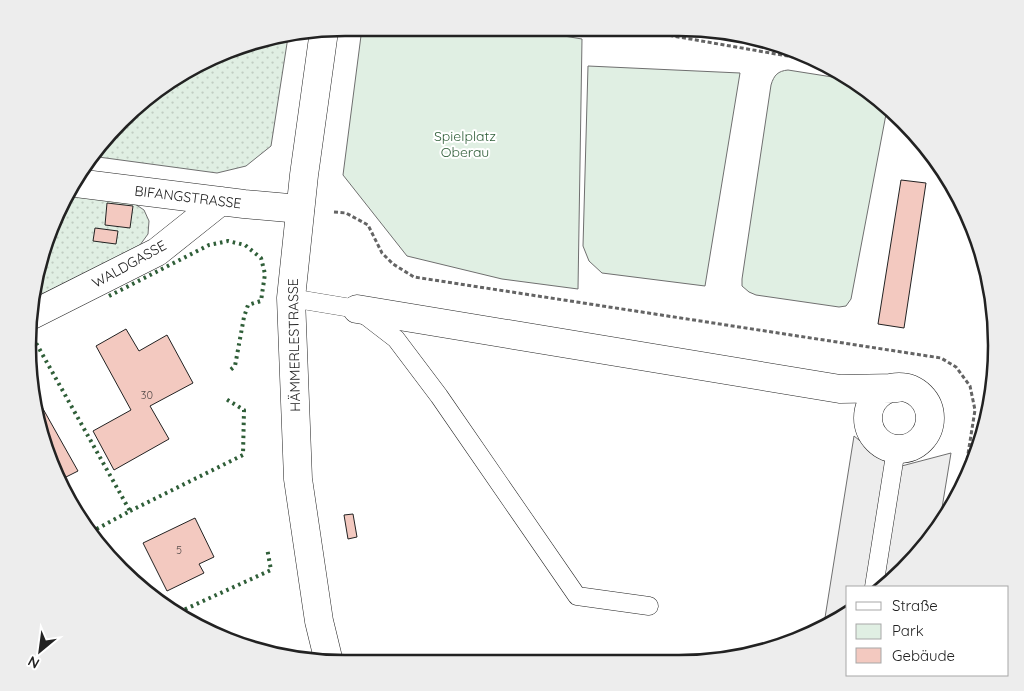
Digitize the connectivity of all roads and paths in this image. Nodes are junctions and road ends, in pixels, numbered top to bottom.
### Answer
1 (673, 36) edge
2 (323, 37) edge
3 (785, 56) edge
4 (83, 183) edge
5 (221, 201) junction
6 (300, 209) junction
7 (338, 213) dead end
8 (291, 298) junction
9 (357, 309) junction
10 (38, 312) edge
11 (897, 388) junction
12 (840, 389) junction
13 (869, 423) junction
14 (896, 449) junction
15 (968, 453) edge
16 (874, 585) edge
17 (649, 606) dead end
18 (327, 654) edge

1 - 3 path
2 - 6 street, HÄMMERLESTRASSE
4 - 5 street, BIFANGSTRASSE
5 - 6 street, BIFANGSTRASSE
5 - 10 street, WALDGASSE
6 - 8 street, HÄMMERLESTRASSE
7 - 15 path
8 - 9 lane
8 - 18 street, HÄMMERLESTRASSE
9 - 12 street
9 - 17 lane
11 - 12 street
11 - 13 street
11 - 14 street
12 - 13 street
13 - 14 street
14 - 16 lane

